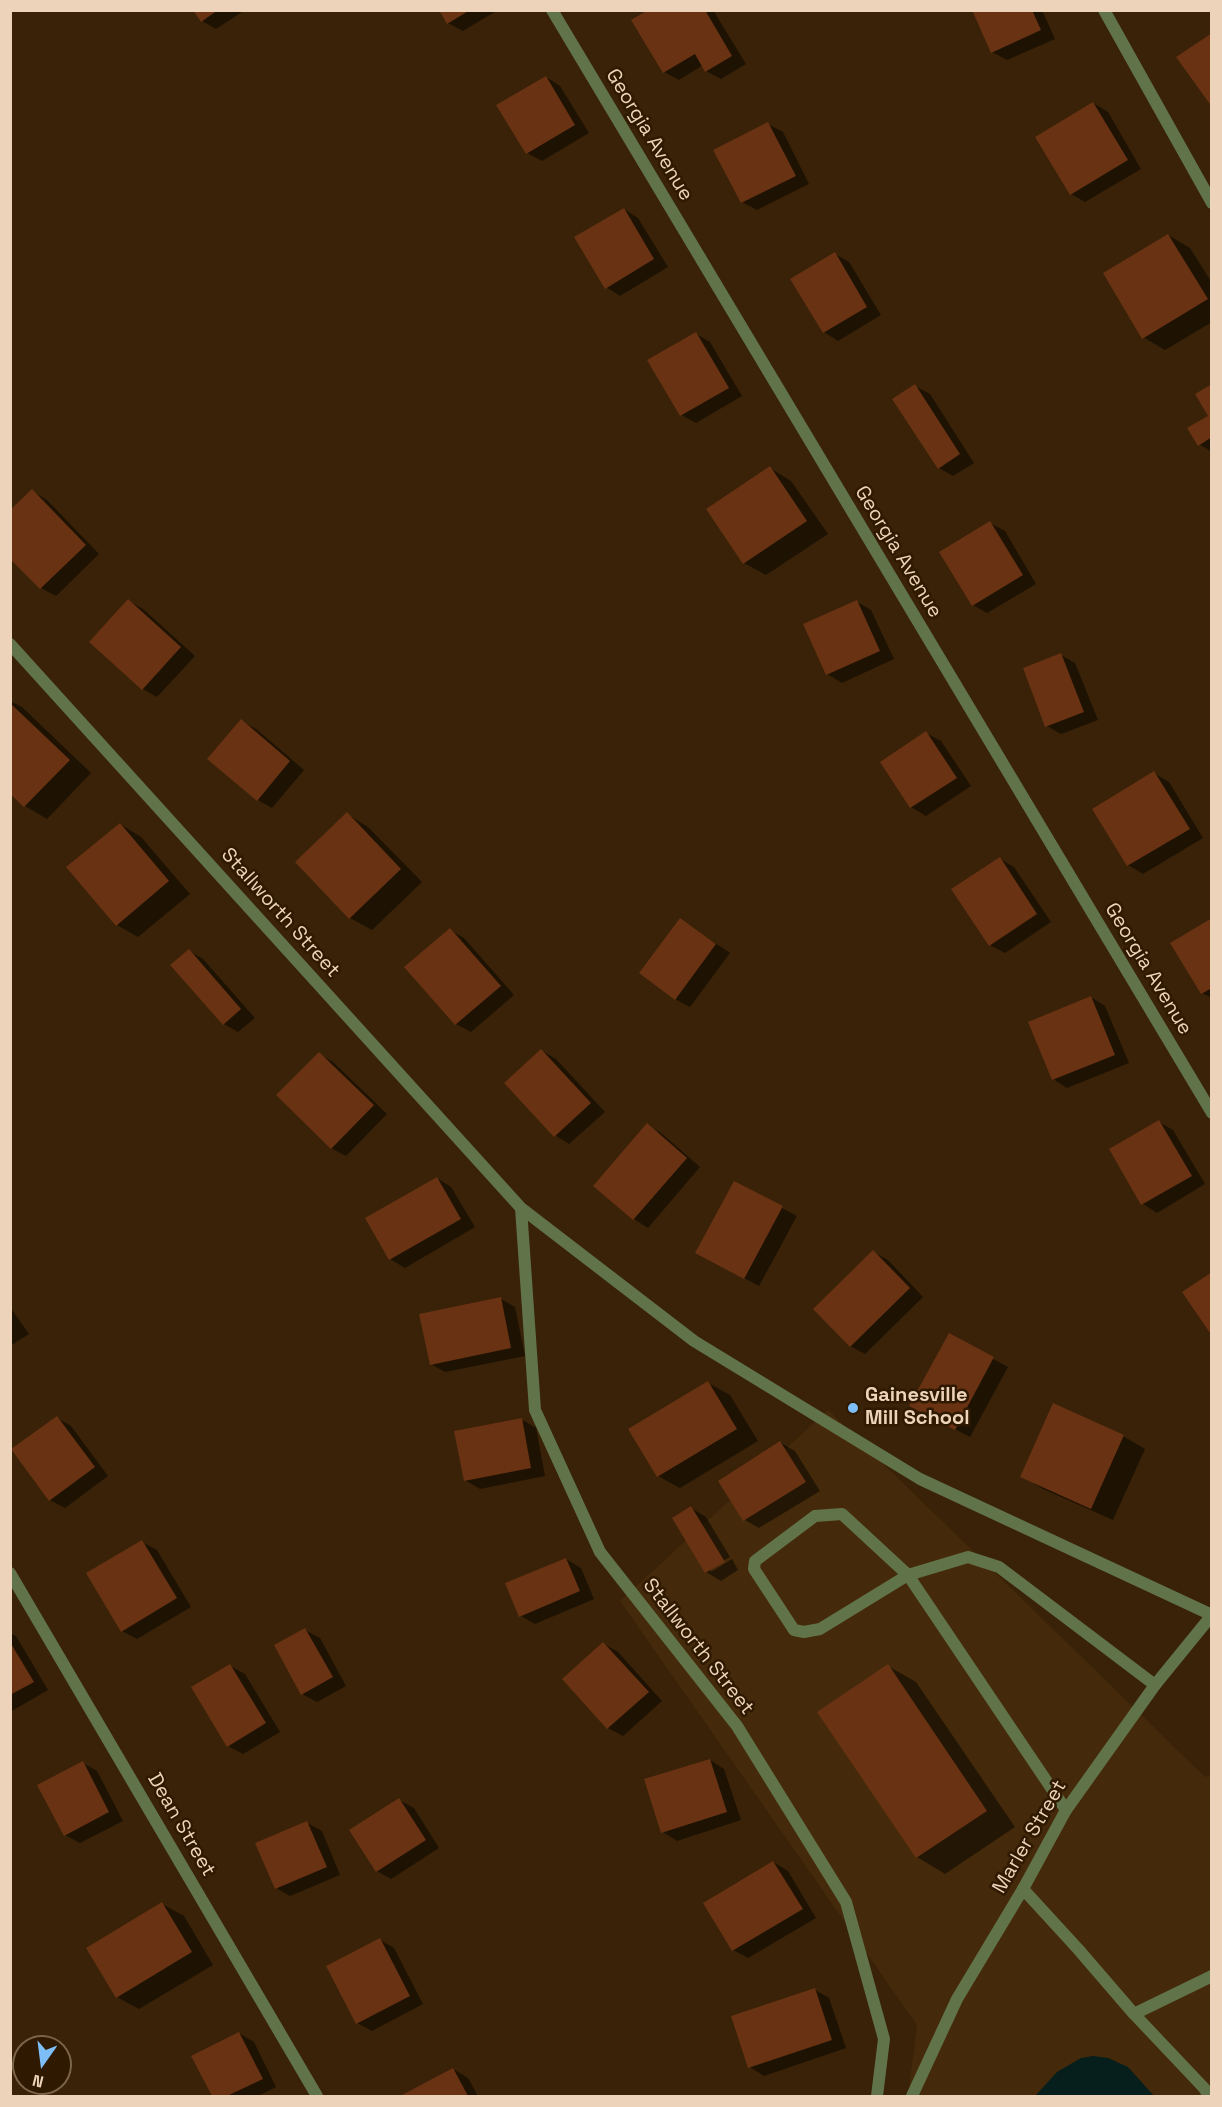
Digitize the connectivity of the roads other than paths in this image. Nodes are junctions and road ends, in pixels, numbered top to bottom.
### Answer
1 (552, 10) edge
2 (1104, 10) edge
3 (1212, 203) edge
4 (10, 644) edge
5 (1212, 1113) edge
6 (521, 1208) junction
7 (10, 1573) edge
8 (908, 1575) junction
9 (1212, 1615) edge
10 (1155, 1685) junction
11 (1066, 1810) junction
12 (1023, 1889) junction
13 (1212, 1976) edge
14 (1134, 2014) junction
15 (317, 2097) edge
16 (877, 2097) edge
17 (912, 2097) edge
18 (1209, 2097) edge

1 - 5 street, Georgia Avenue
2 - 3 street
4 - 6 street, Stallworth Street
6 - 9 street, Stallworth Street
6 - 16 street, Stallworth Street
7 - 15 street, Dean Street
8 - 8 street
8 - 10 street
8 - 11 street
9 - 10 street, Marler Street
10 - 11 street, Marler Street
11 - 12 street, Marler Street
12 - 14 street
12 - 17 street, Marler Street
13 - 14 street
14 - 18 street

